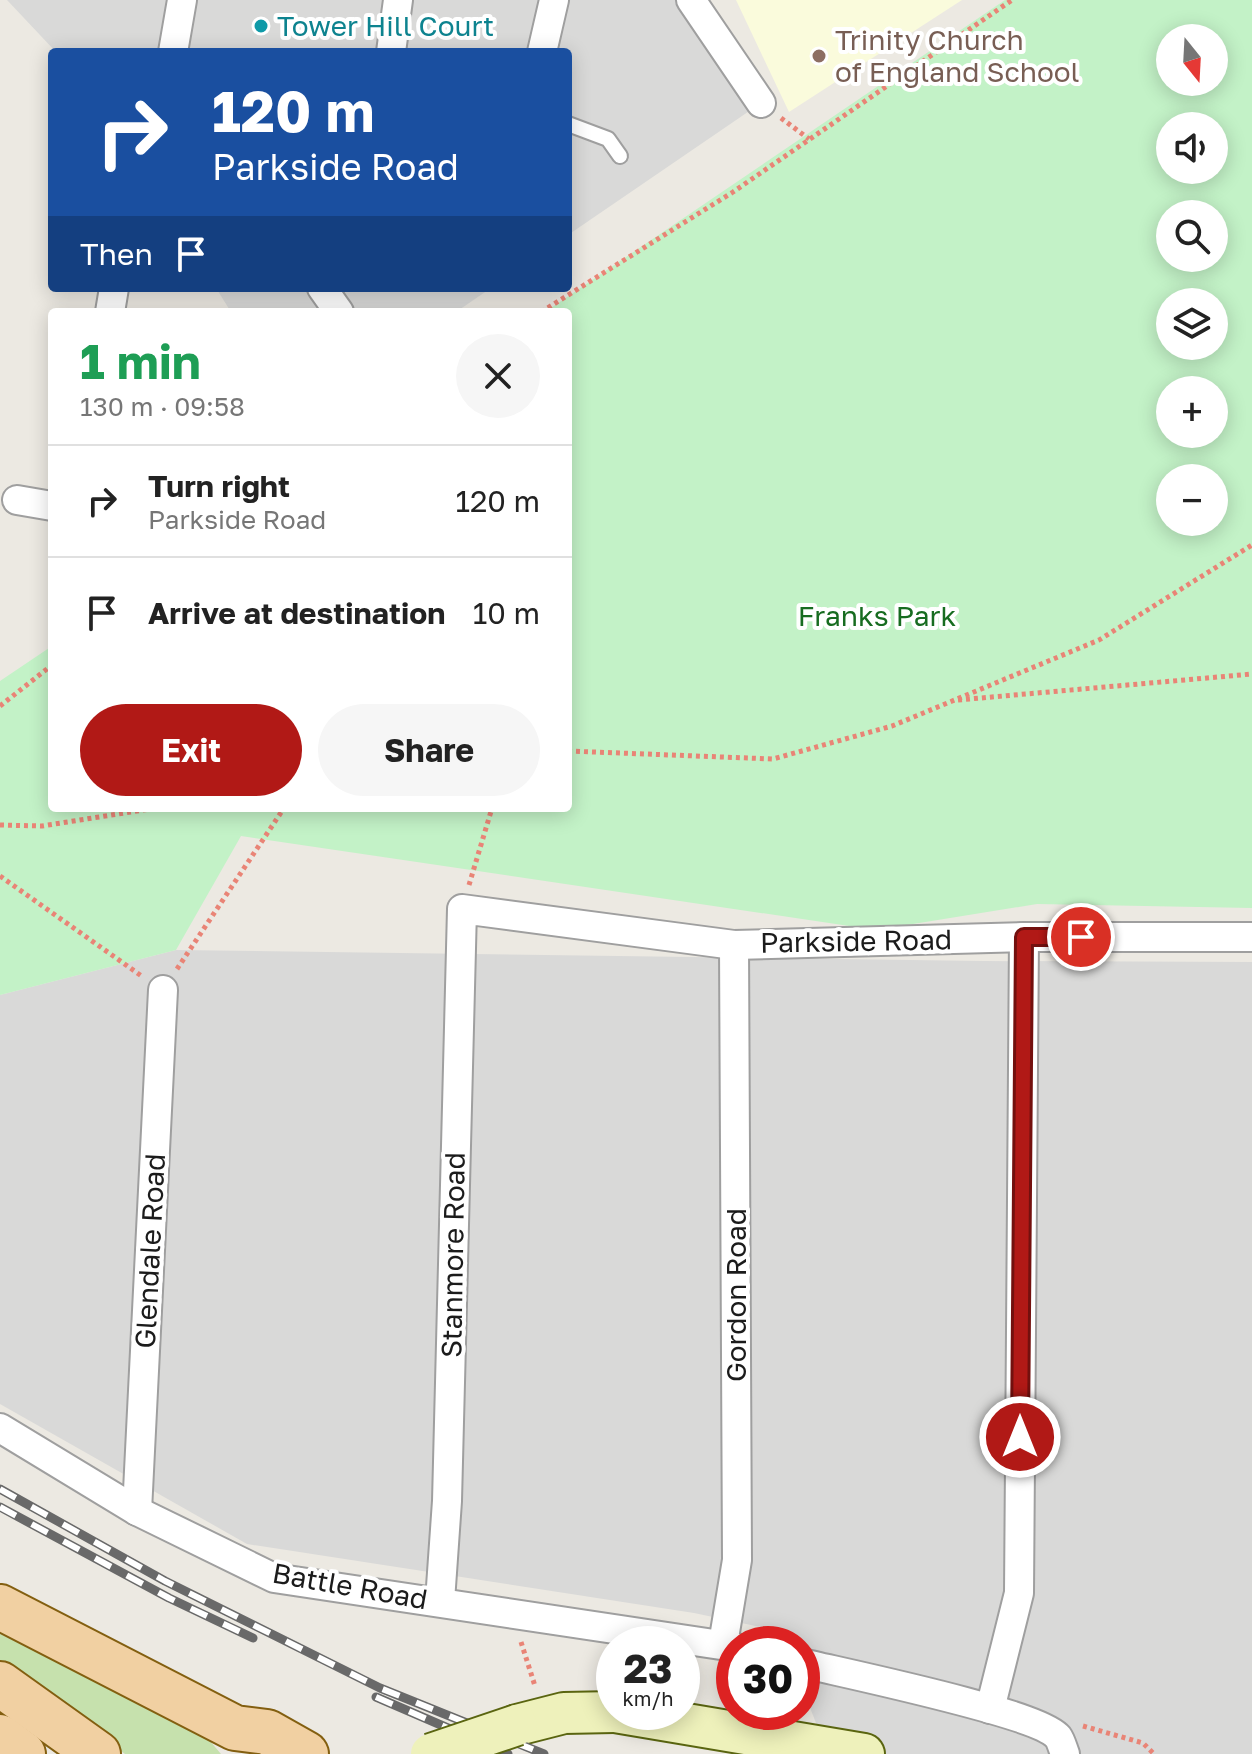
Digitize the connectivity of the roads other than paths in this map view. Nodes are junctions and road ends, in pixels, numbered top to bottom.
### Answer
1 (182, 0) edge
2 (398, 0) edge
3 (554, 0) edge
4 (691, 0) edge
5 (174, 48) edge
6 (392, 48) edge
7 (543, 48) edge
8 (761, 103) dead end
9 (572, 126) edge
10 (620, 156) dead end
11 (17, 500) dead end
12 (48, 505) edge
13 (462, 909) joint
14 (1024, 937) junction
15 (1252, 937) edge
16 (734, 945) junction
17 (163, 990) road end
18 (0, 1428) edge
19 (137, 1511) junction
20 (440, 1601) junction
21 (0, 1607) edge
22 (730, 1626) edge
23 (716, 1643) edge
24 (820, 1667) edge
25 (0, 1684) edge
26 (990, 1709) junction
27 (596, 1712) edge
28 (700, 1726) edge
29 (0, 1737) edge
30 (238, 1741) edge
31 (23, 1754) edge
32 (98, 1754) edge
33 (306, 1754) edge
34 (431, 1754) edge
35 (864, 1754) edge
36 (1065, 1754) edge

1 - 5 street
2 - 6 street
3 - 7 street
4 - 8 street
9 - 10 lane
11 - 12 street
13 - 16 street, Parkside Road
13 - 20 street, Stanmore Road
14 - 15 street, Parkside Road
14 - 16 street, Parkside Road
14 - 26 street
16 - 22 street, Gordon Road
17 - 19 street, Glendale Road
18 - 19 street, Battle Road
19 - 20 street, Battle Road
20 - 23 street, Battle Road
21 - 30 main road
24 - 26 street
25 - 32 main road
26 - 36 street
27 - 34 main road, bridge
28 - 35 main road
29 - 31 main road
30 - 33 main road

